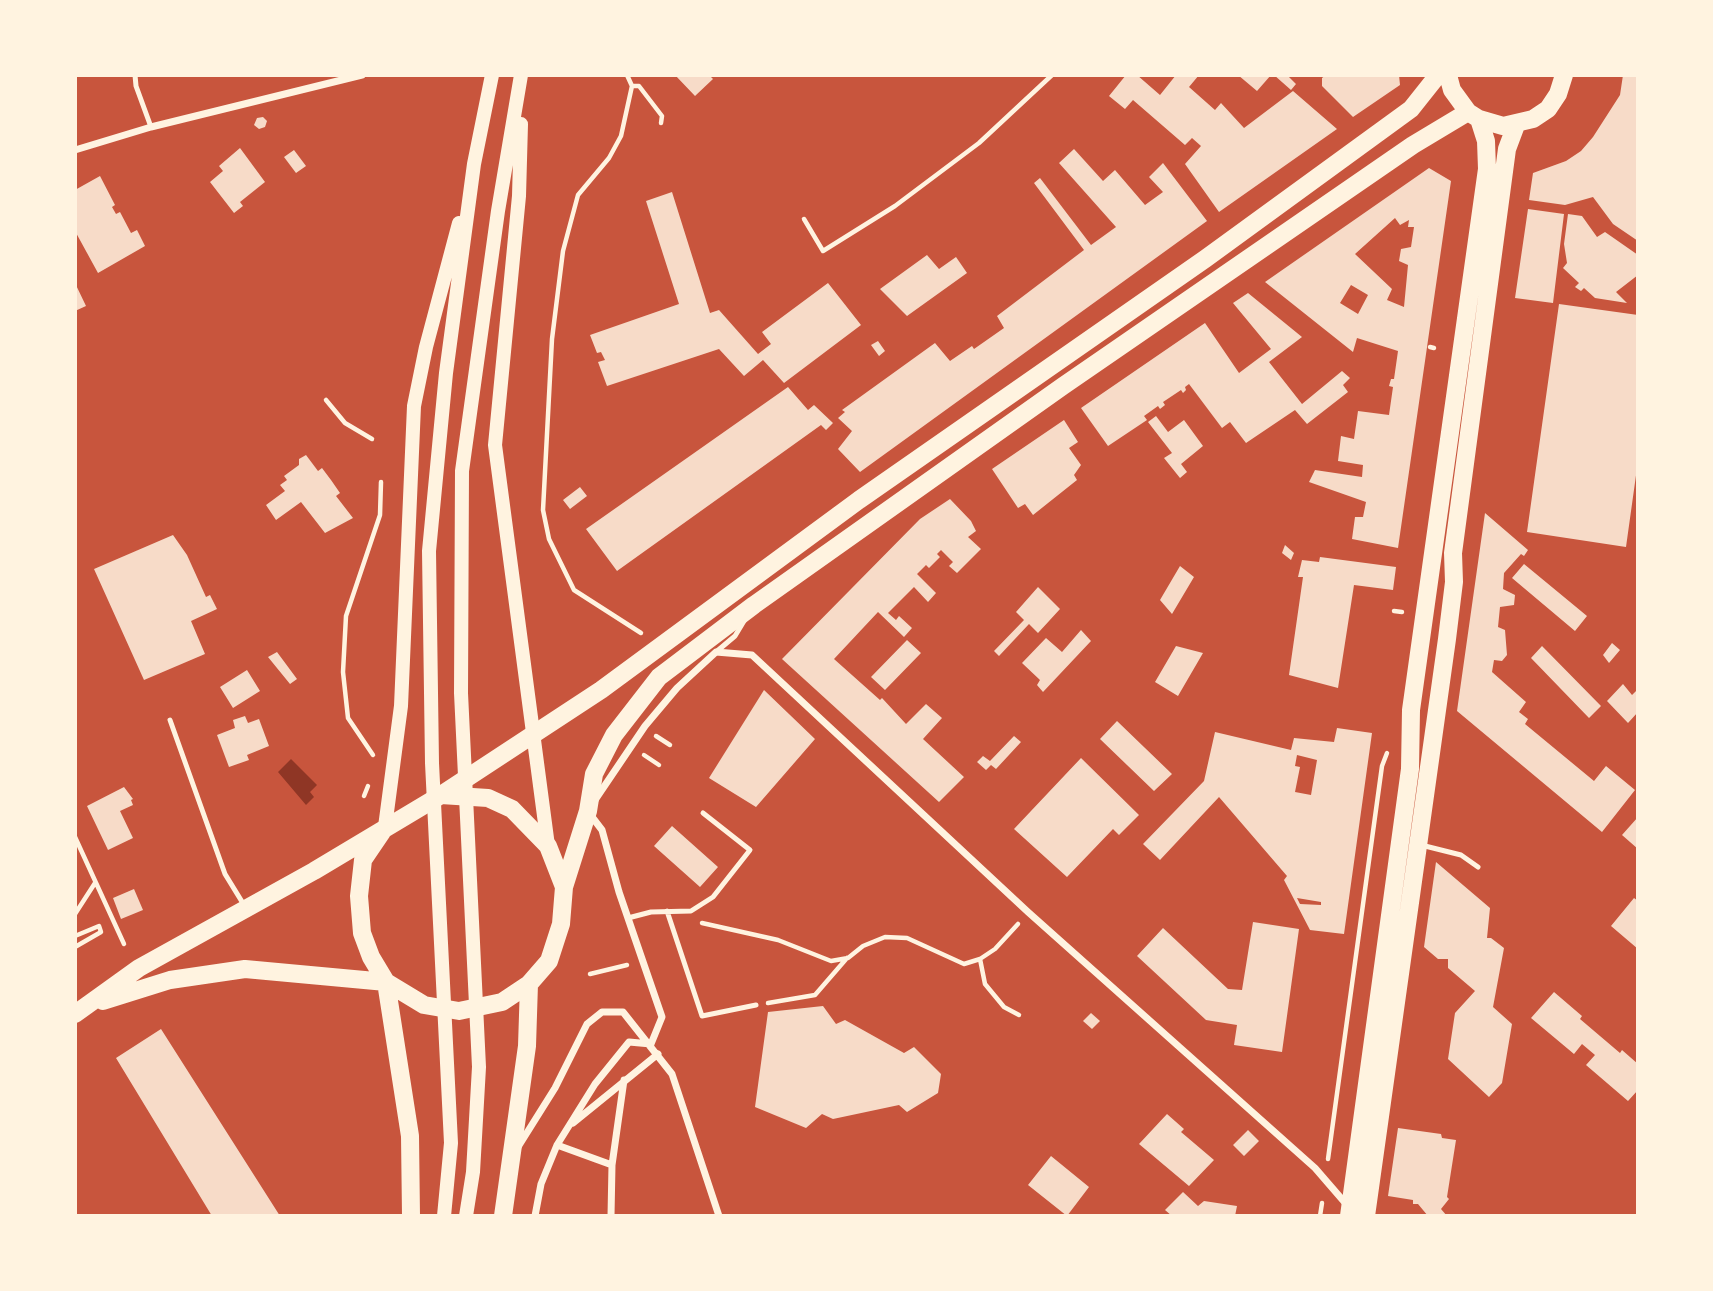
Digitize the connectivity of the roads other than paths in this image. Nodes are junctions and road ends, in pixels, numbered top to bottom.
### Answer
1 (135, 75) edge
2 (362, 75) edge
3 (492, 75) edge
4 (522, 75) edge
5 (1438, 75) edge
6 (1448, 75) edge
7 (1564, 75) edge
8 (1473, 116) junction
9 (1516, 125) junction
10 (152, 127) junction
11 (75, 150) edge
12 (474, 164) junction
13 (754, 605) junction
14 (716, 652) junction
15 (170, 720) dead end
16 (534, 731) junction
17 (441, 795) junction
18 (588, 811) junction
19 (702, 813) dead end
20 (385, 827) junction
21 (1418, 845) junction
22 (548, 846) junction
23 (1478, 867) dead end
24 (564, 887) junction
25 (247, 910) junction
26 (667, 911) junction
27 (628, 918) junction
28 (386, 982) junction
29 (529, 984) junction
30 (756, 1005) road end
31 (83, 1010) edge
32 (650, 1044) junction
33 (658, 1054) junction
34 (624, 1080) junction
35 (569, 1125) junction
36 (557, 1145) junction
37 (512, 1157) junction
38 (612, 1166) junction
39 (1352, 1213) edge
40 (411, 1216) edge
41 (444, 1216) edge
42 (466, 1216) edge
43 (503, 1216) edge
44 (535, 1216) edge
45 (611, 1216) edge
46 (719, 1216) edge
47 (1366, 1216) edge

1 - 10 lane
2 - 10 street
3 - 12 main road
4 - 16 main road
4 - 42 main road
5 - 16 main road
6 - 8 main road
7 - 9 main road
8 - 9 main road
8 - 13 main road
8 - 39 main road
9 - 21 main road
10 - 11 street
12 - 20 main road
12 - 41 main road
13 - 14 lane
13 - 18 main road
14 - 18 street
14 - 39 street
15 - 25 lane
16 - 17 main road
16 - 22 main road
17 - 20 main road
17 - 22 main road
18 - 24 main road
18 - 27 street
19 - 26 lane
20 - 25 main road
20 - 28 main road
21 - 23 lane
21 - 47 main road
22 - 24 main road
24 - 29 main road
25 - 31 main road
26 - 27 lane
26 - 30 lane
27 - 32 street
28 - 29 main road
28 - 31 main road
28 - 40 main road
29 - 37 main road
32 - 33 street
32 - 35 street
32 - 37 street
33 - 34 street
33 - 46 street
34 - 35 street
34 - 38 street
35 - 36 street
36 - 38 street
36 - 44 street
37 - 43 main road
38 - 45 street

